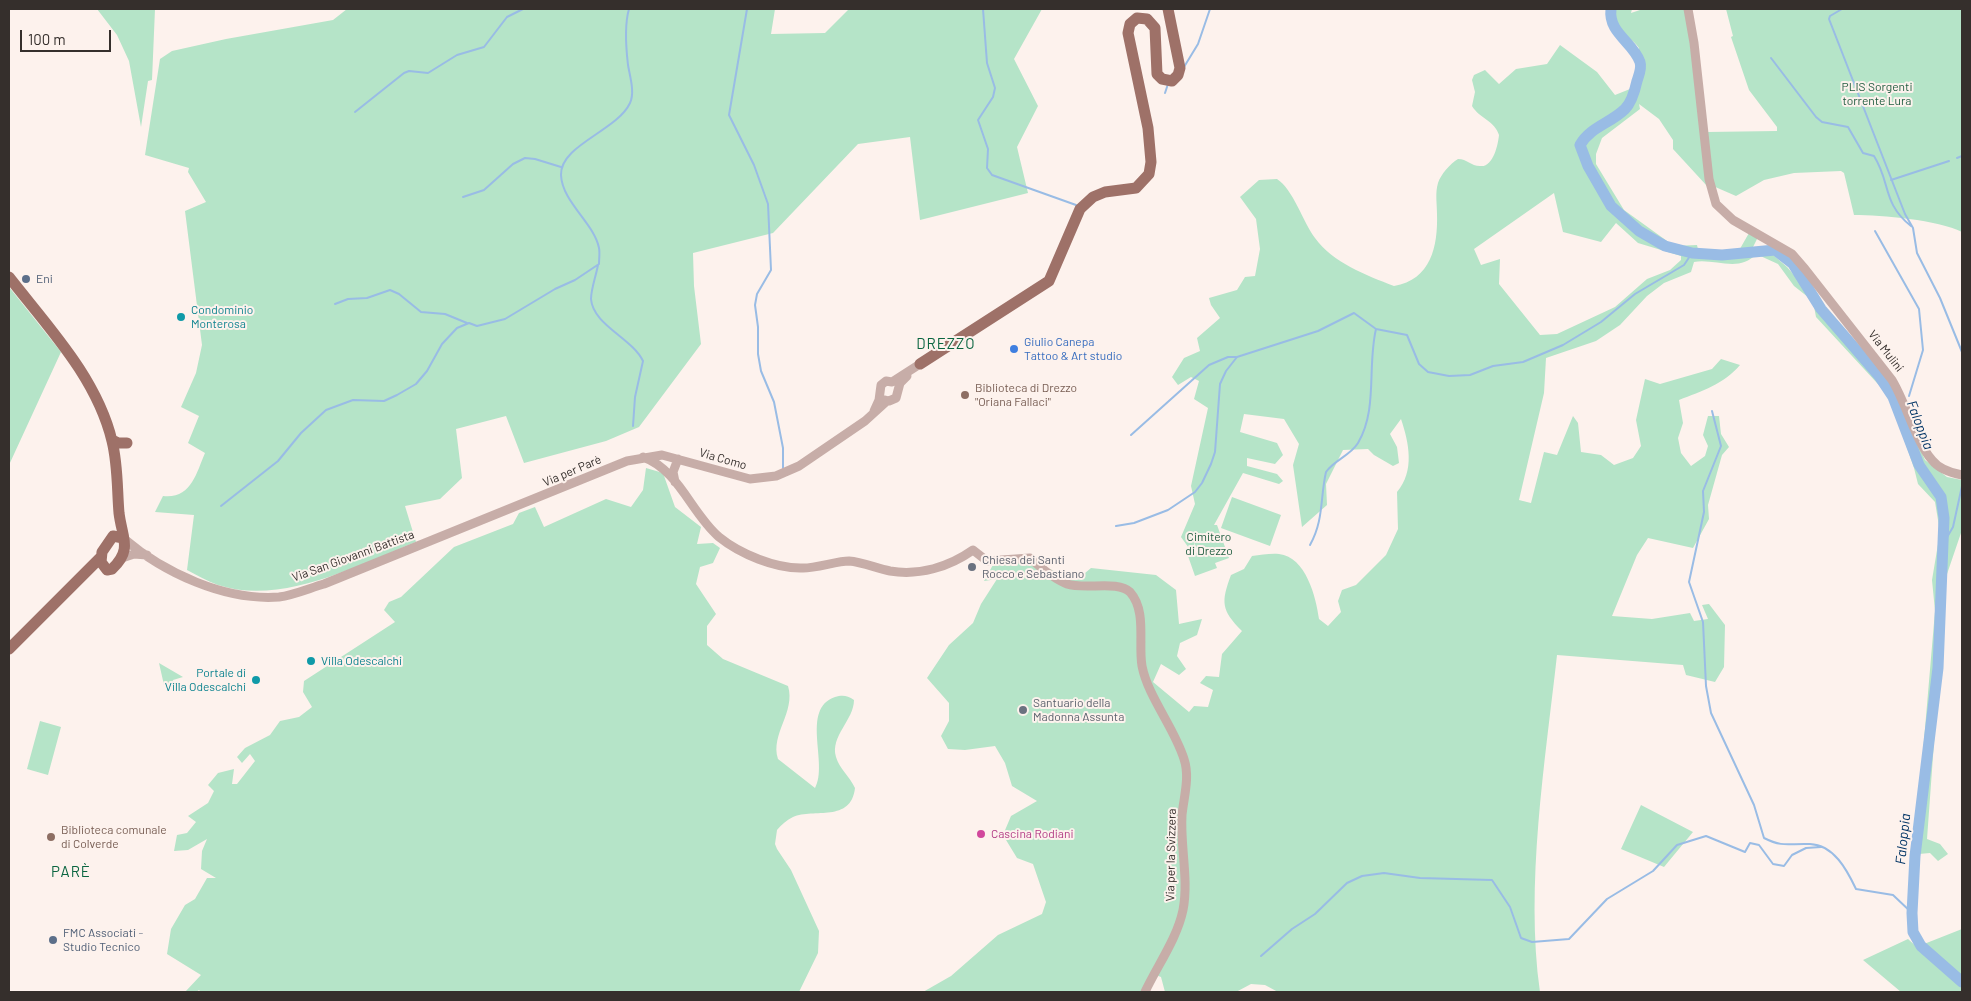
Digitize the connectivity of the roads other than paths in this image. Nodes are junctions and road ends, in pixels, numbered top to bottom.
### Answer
1 (1168, 9) edge
2 (1688, 9) edge
3 (9, 277) edge
4 (920, 364) joint
5 (895, 385) junction
6 (883, 399) junction
7 (112, 440) junction
8 (127, 443) dead end
9 (643, 457) junction
10 (675, 458) junction
11 (665, 471) junction
12 (1962, 475) edge
13 (675, 482) junction
14 (117, 490) junction
15 (510, 510) joint
16 (124, 538) junction
17 (108, 541) junction
18 (147, 556) junction
19 (122, 558) junction
20 (103, 563) junction
21 (9, 648) edge
22 (1144, 992) edge

1 - 4 main road
2 - 12 street, Via Mulini
3 - 7 main road
4 - 5 street
5 - 6 street
5 - 6 street
6 - 10 street, Via Como
7 - 8 main road
7 - 14 main road
9 - 10 street, Via Como
9 - 11 street
9 - 15 street, Via per Parè
10 - 11 street
10 - 13 street
11 - 13 street
13 - 22 street, Via per la Svizzera
14 - 16 main road
14 - 17 main road
15 - 18 street, Via San Giovanni Battista
16 - 17 main road
16 - 18 street, Via San Giovanni Battista
16 - 19 main road
17 - 20 main road
18 - 19 street
19 - 20 main road
20 - 21 main road

